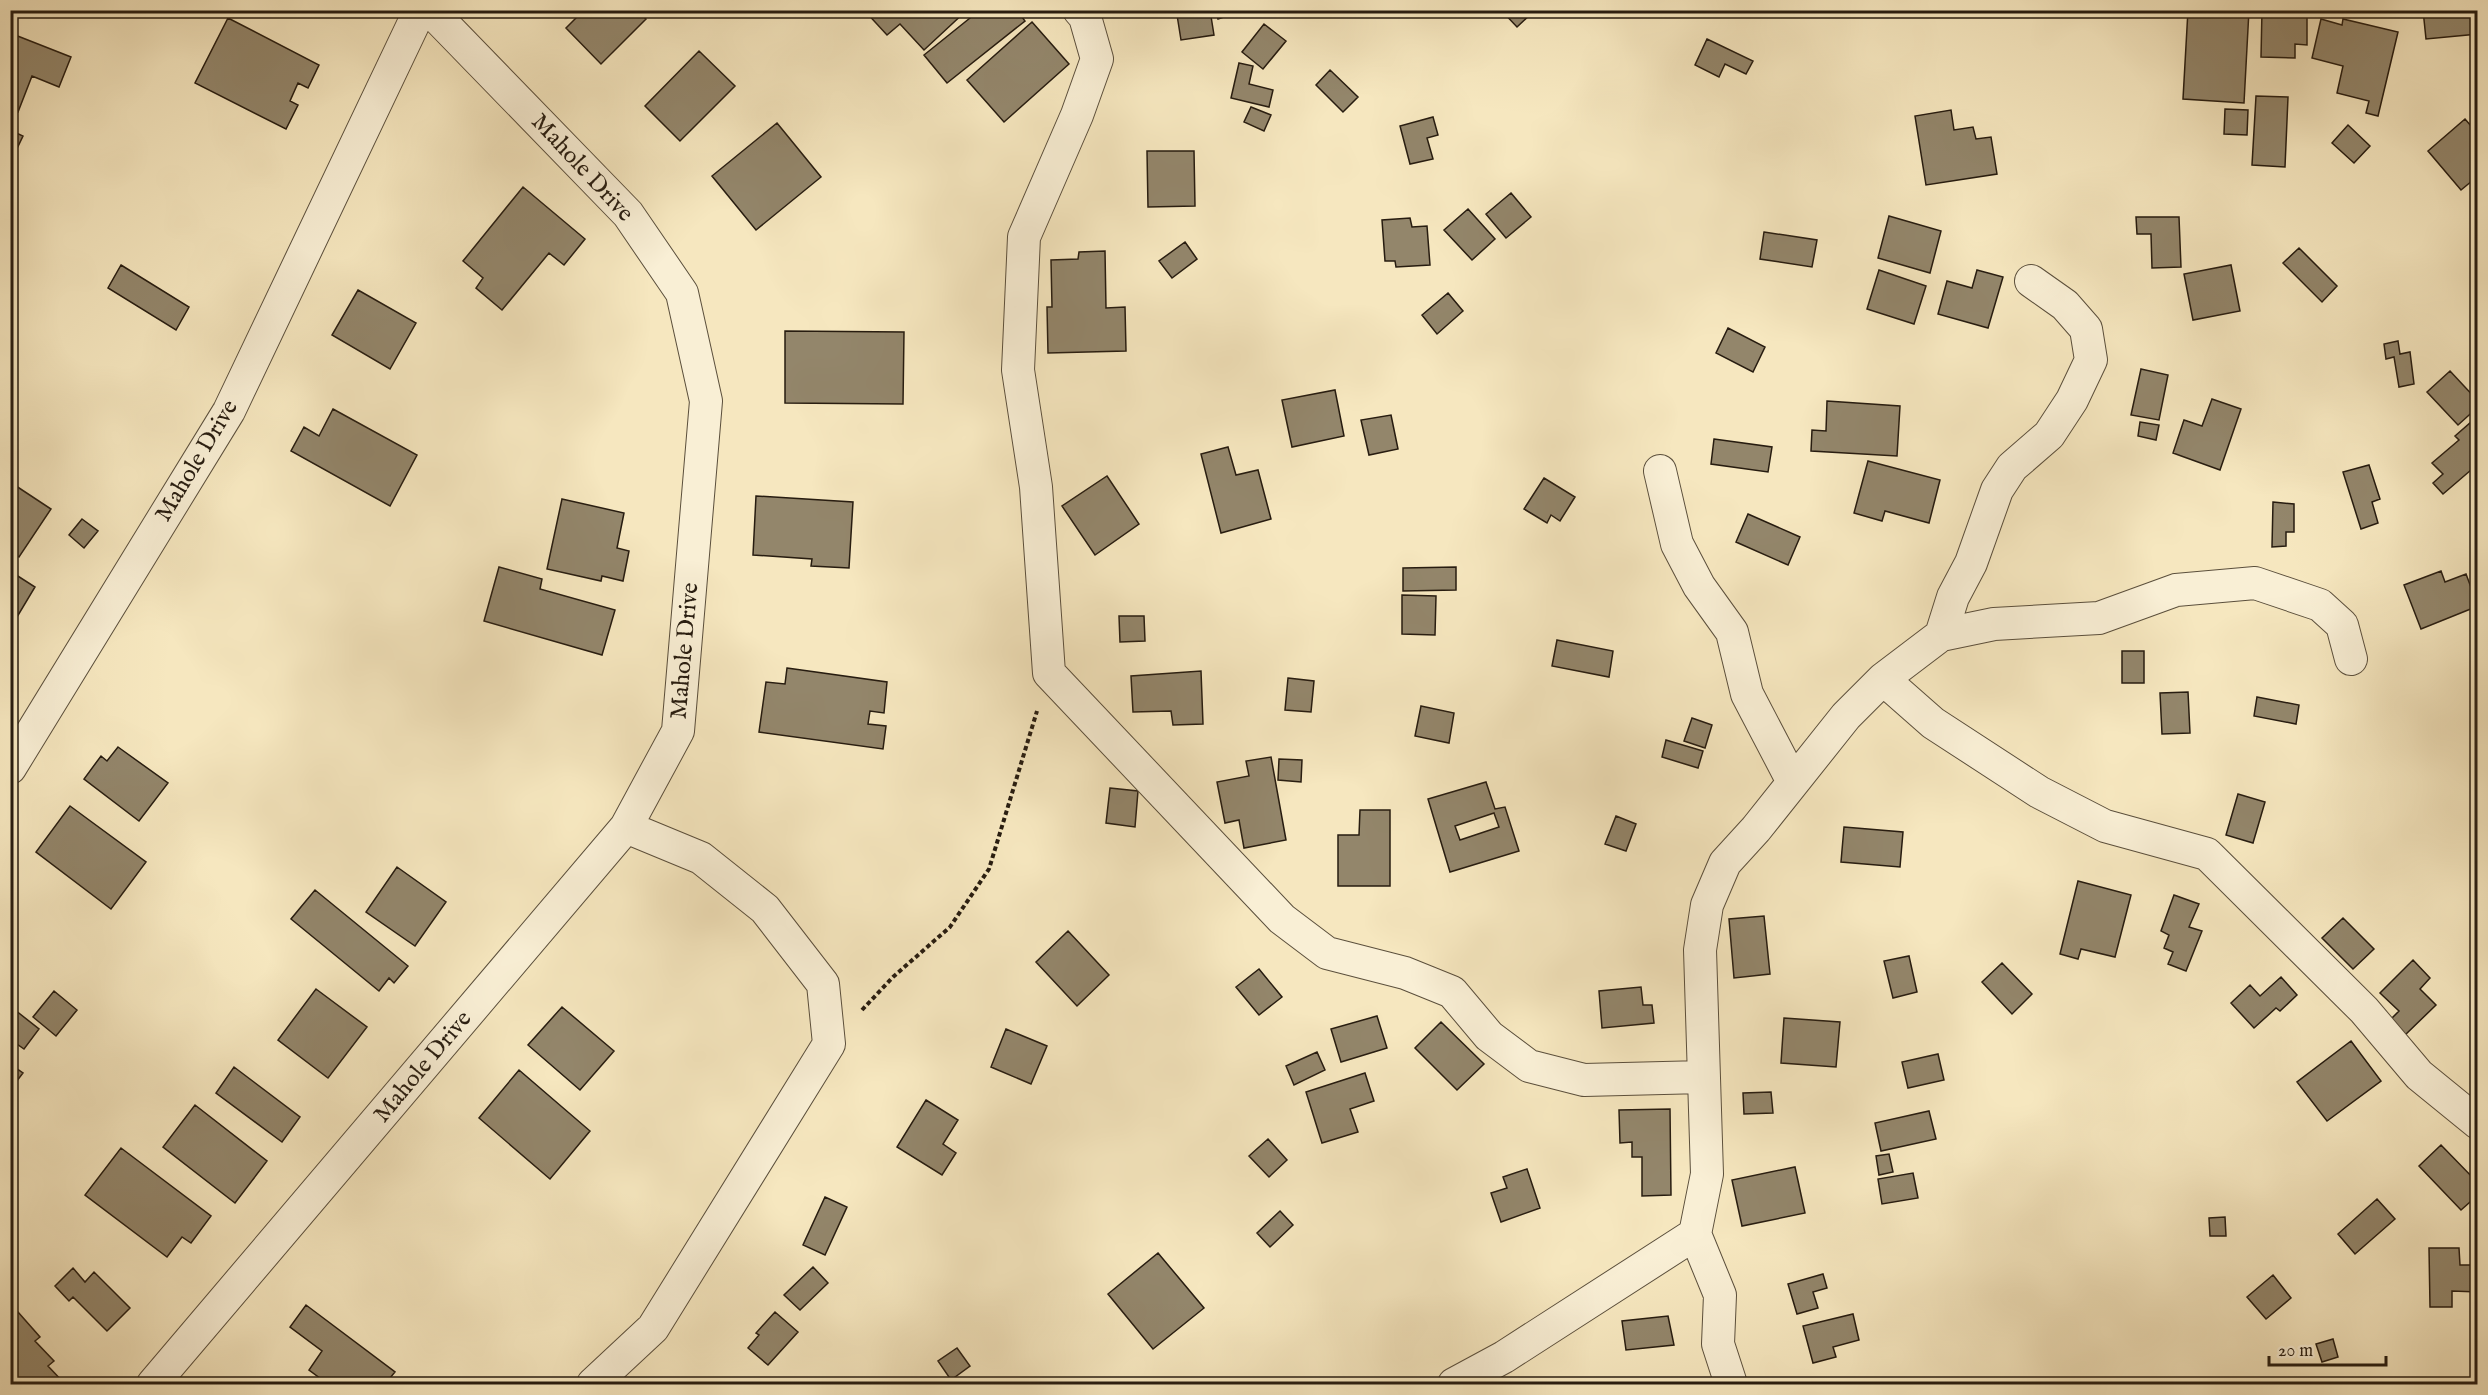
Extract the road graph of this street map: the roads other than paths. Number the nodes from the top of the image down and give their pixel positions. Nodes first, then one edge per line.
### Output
1 (420, 10) edge
2 (430, 10) edge
3 (1079, 10) edge
4 (2031, 281) dead end
5 (1660, 471) dead end
6 (1941, 635) junction
7 (2351, 659) dead end
8 (1883, 679) junction
9 (10, 768) edge
10 (1792, 782) junction
11 (626, 827) junction
12 (1703, 1077) junction
13 (2478, 1123) edge
14 (1695, 1234) junction
15 (153, 1384) edge
16 (593, 1384) edge
17 (1454, 1384) edge
18 (1731, 1384) edge

1 - 9 street, Mahole Drive
2 - 11 street, Mahole Drive
3 - 12 street
4 - 6 street
5 - 10 street
6 - 7 street
6 - 8 street
8 - 10 street
8 - 13 street
10 - 12 street
11 - 15 street, Mahole Drive
11 - 16 street
12 - 14 street
14 - 17 street
14 - 18 street

